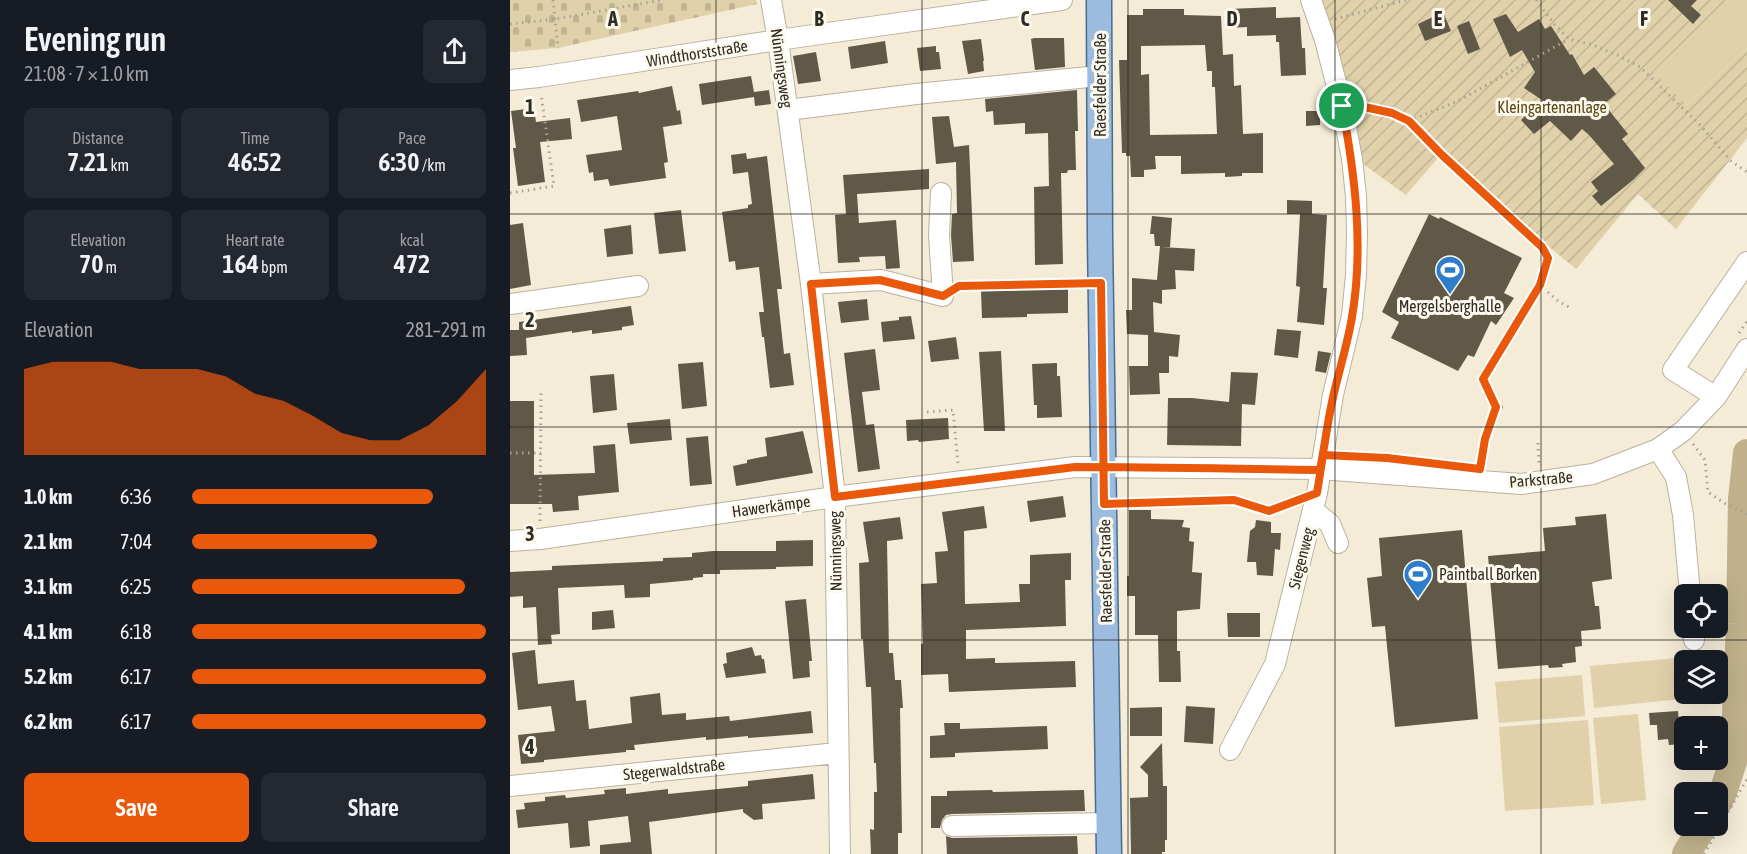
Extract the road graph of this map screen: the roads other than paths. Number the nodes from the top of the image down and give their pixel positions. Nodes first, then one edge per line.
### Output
1 (771, 0) edge
2 (1062, 0) edge
3 (1099, 0) edge
4 (1310, 1) edge
5 (994, 5) edge
6 (778, 40) junction
7 (1099, 76) junction
8 (510, 80) edge
9 (788, 110) junction
10 (941, 193) dead end
11 (1747, 262) edge
12 (811, 284) junction
13 (638, 286) dead end
14 (510, 304) edge
15 (1747, 349) edge
16 (1716, 397) junction
17 (1658, 448) junction
18 (1104, 467) junction
19 (1320, 470) junction
20 (835, 497) junction
21 (1315, 502) junction
22 (510, 541) edge
23 (1338, 543) dead end
24 (1689, 584) edge
25 (1230, 750) dead end
26 (837, 753) junction
27 (510, 786) edge
28 (1108, 824) junction
29 (952, 826) dead end
30 (840, 854) edge
31 (1108, 854) edge

1 - 6 street, Nünningsweg
2 - 5 street, Windthorststraße
3 - 7 main road, Raesfelder Straße
4 - 19 street, Siegenweg
5 - 6 street, Windthorststraße
6 - 8 street, Windthorststraße
6 - 9 street, Nünningsweg
7 - 9 street
7 - 18 main road, Raesfelder Straße
9 - 12 street, Nünningsweg
10 - 12 street
11 - 16 street
12 - 20 street, Nünningsweg
13 - 14 street
15 - 16 street, Parkstraße
16 - 17 street, Parkstraße
17 - 19 street, Parkstraße
17 - 24 street
18 - 19 street, Parkstraße
18 - 20 street, Hawerkämpe
18 - 28 main road, Raesfelder Straße
19 - 21 street, Siegenweg
20 - 22 street, Hawerkämpe
20 - 26 street, Nünningsweg
21 - 23 street
21 - 25 street, Siegenweg
26 - 27 street, Stegerwaldstraße
26 - 30 street, Nünningsweg
28 - 29 street
28 - 31 main road, Raesfelder Straße

